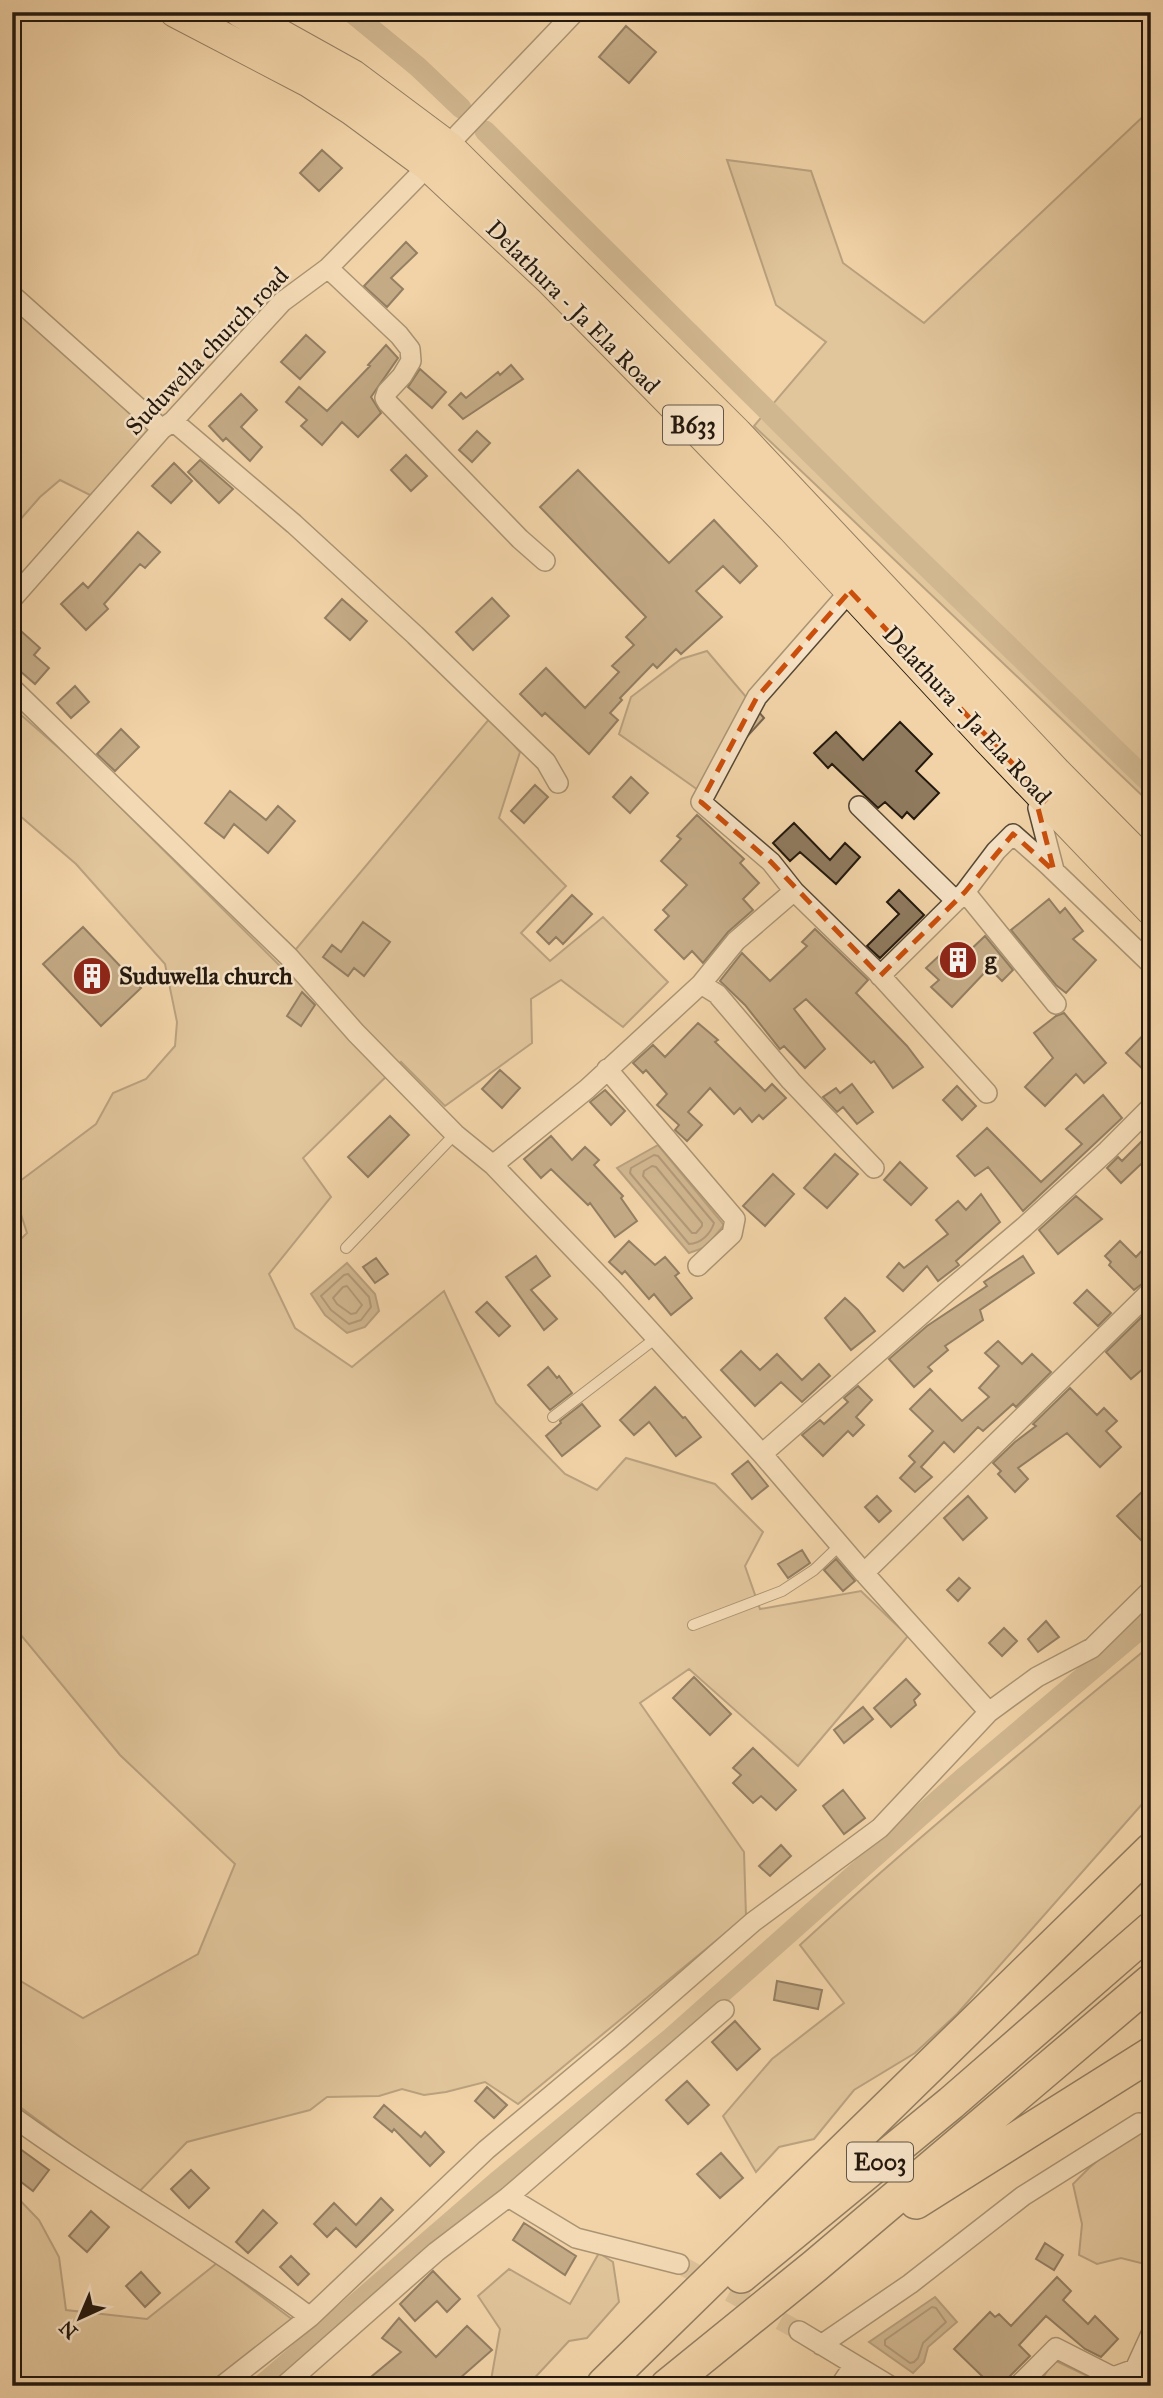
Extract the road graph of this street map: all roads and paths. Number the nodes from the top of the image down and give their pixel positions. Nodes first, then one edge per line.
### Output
1 (175, 12) edge
2 (240, 12) edge
3 (575, 12) edge
4 (438, 156) junction
5 (328, 268) junction
6 (12, 295) edge
7 (168, 425) junction
8 (545, 561) dead end
9 (850, 591) junction
10 (12, 599) edge
11 (12, 688) edge
12 (558, 783) dead end
13 (1042, 803) junction
14 (859, 806) dead end
15 (1013, 834) junction
16 (1151, 868) edge
17 (1054, 871) junction
18 (794, 891) junction
19 (960, 896) junction
20 (1151, 910) edge
21 (1151, 964) edge
22 (880, 976) junction
23 (701, 984) junction
24 (1056, 1004) dead end
25 (607, 1069) junction
26 (986, 1093) dead end
27 (1151, 1107) edge
28 (455, 1134) junction
29 (493, 1166) junction
30 (874, 1168) dead end
31 (346, 1248) dead end
32 (698, 1266) dead end
33 (1151, 1291) edge
34 (656, 1338) junction
35 (553, 1417) dead end
36 (762, 1454) junction
37 (841, 1544) junction
38 (864, 1573) junction
39 (1151, 1590) edge
40 (693, 1625) dead end
41 (989, 1712) junction
42 (1151, 1850) edge
43 (1151, 1929) edge
44 (1151, 1981) edge
45 (724, 2010) dead end
46 (1151, 2054) edge
47 (12, 2116) edge
48 (1139, 2123) dead end
49 (508, 2197) junction
50 (678, 2264) tunnel mouth
51 (815, 2266) junction
52 (310, 2317) junction
53 (799, 2332) tunnel mouth
54 (1151, 2334) edge
55 (821, 2345) junction
56 (1146, 2356) edge
57 (854, 2365) junction
58 (603, 2385) edge
59 (222, 2386) edge
60 (284, 2386) edge
61 (667, 2386) edge
62 (840, 2386) edge
63 (890, 2386) edge
64 (1018, 2386) edge

1 - 4 main road, Delathura - Ja Ela Road / B633
2 - 4 main road, Delathura - Ja Ela Road / B633
3 - 4 street, Suduwella church road
4 - 5 street, Suduwella church road
4 - 9 main road, Delathura - Ja Ela Road / B633
4 - 16 main road, Delathura - Ja Ela Road / B633
5 - 7 street, Suduwella church road
5 - 8 street
6 - 7 street
7 - 10 street, Suduwella church road
7 - 12 street
9 - 13 main road, Delathura - Ja Ela Road / B633
9 - 18 street
11 - 28 street
13 - 15 street
13 - 17 street
13 - 20 main road, Delathura - Ja Ela Road / B633
14 - 19 street
15 - 17 street
15 - 19 street
17 - 21 street
18 - 22 street
18 - 23 street
19 - 22 street
19 - 24 street
22 - 26 street
23 - 25 street
23 - 30 street
25 - 29 street
25 - 32 street
27 - 36 street
28 - 29 street
28 - 31 lane
29 - 34 street
33 - 38 street
34 - 35 lane
34 - 36 street
36 - 37 street
37 - 38 street
37 - 40 lane
38 - 41 street
39 - 41 street
41 - 52 street
42 - 58 highway
43 - 58 highway, E003
44 - 51 highway, E003
45 - 49 street
46 - 51 highway
47 - 52 street
48 - 55 street
49 - 50 street
49 - 60 street
51 - 61 highway, E003
52 - 59 street
53 - 55 street
54 - 56 street
55 - 57 street
56 - 64 street
57 - 62 street
57 - 63 street

